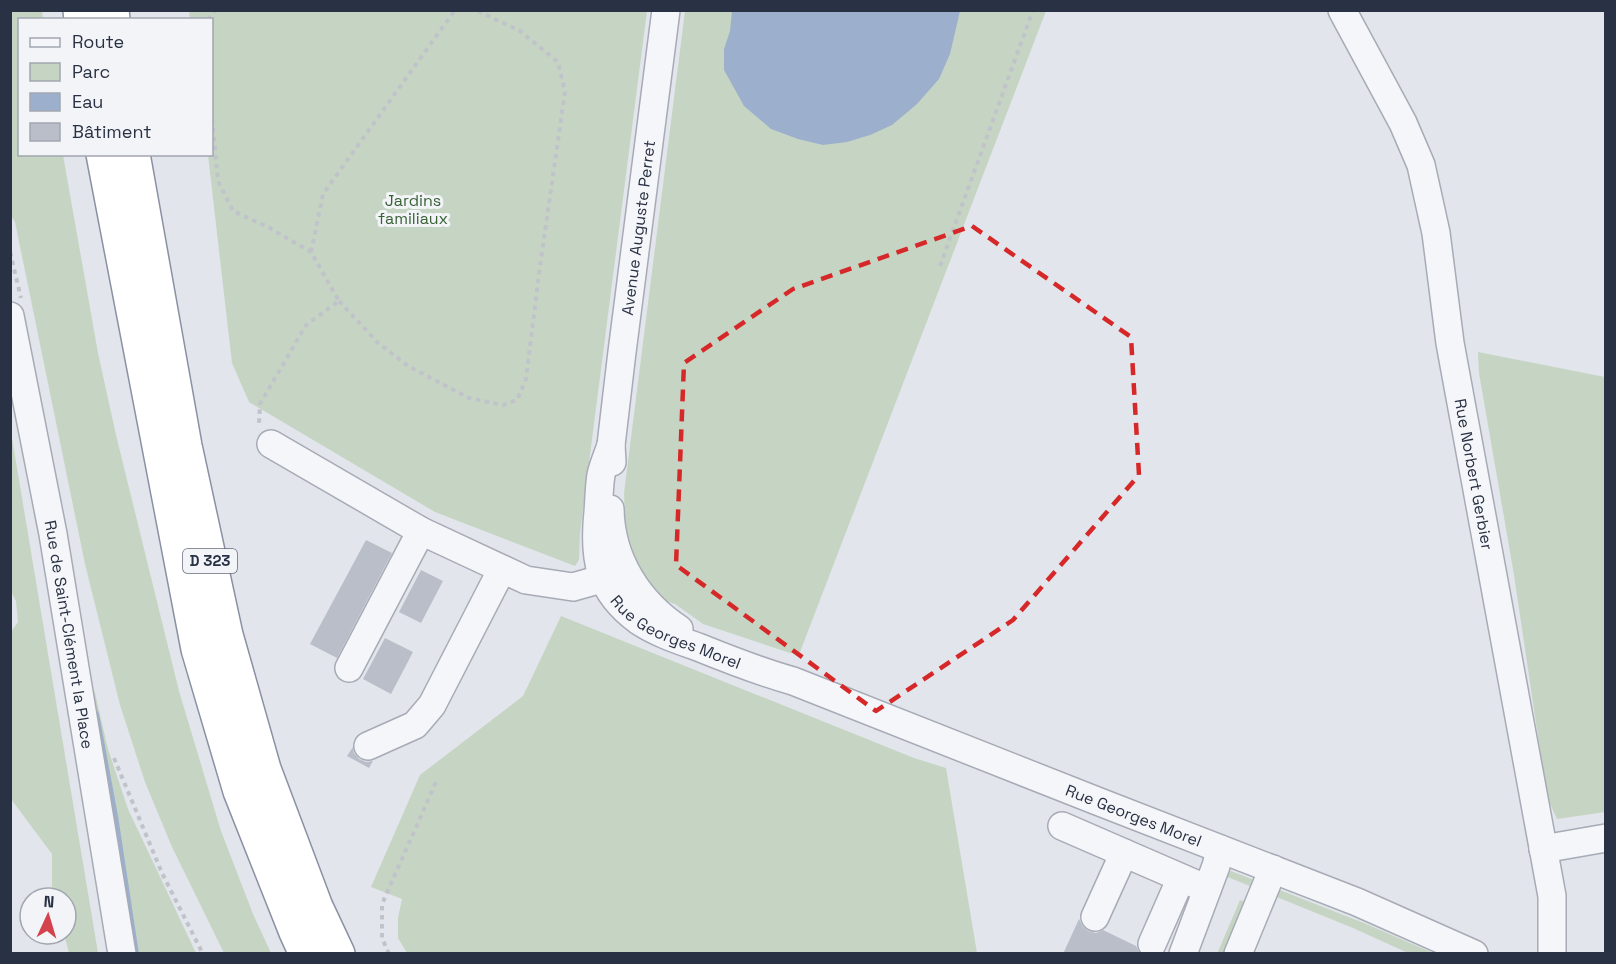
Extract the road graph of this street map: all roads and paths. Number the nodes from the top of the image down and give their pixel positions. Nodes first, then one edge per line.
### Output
1 (80, 10) edge
2 (454, 10) edge
3 (476, 10) edge
4 (666, 10) edge
5 (1033, 10) edge
6 (1342, 10) edge
7 (106, 15) edge
8 (213, 128) edge
9 (103, 156) edge
10 (133, 156) edge
11 (311, 252) junction
12 (940, 266) dead end
13 (339, 301) junction
14 (10, 316) edge
15 (271, 444) joint
16 (421, 531) junction
17 (502, 569) junction
18 (614, 575) junction
19 (349, 668) dead end
20 (368, 746) dead end
21 (436, 782) dead end
22 (1062, 826) dead end
23 (1605, 838) edge
24 (1220, 849) junction
25 (1543, 849) junction
26 (1124, 854) junction
27 (1273, 869) junction
28 (1181, 878) junction
29 (1208, 889) junction
30 (1095, 917) dead end
31 (1152, 944) dead end
32 (122, 954) edge
33 (306, 954) edge
34 (338, 954) edge
35 (388, 954) edge
36 (1183, 954) edge
37 (1238, 954) edge
38 (1474, 954) edge
39 (1552, 954) edge

1 - 7 highway
2 - 11 path
3 - 13 path
4 - 18 street, Avenue Auguste Perret
5 - 12 path
6 - 25 street, Rue Norbert Gerbier
8 - 11 path
9 - 33 highway, D 323
10 - 34 highway, D 323
11 - 13 path
13 - 15 path
14 - 32 street, Rue de Saint-Clément la Place
15 - 16 street
16 - 17 street
16 - 19 street
17 - 18 street
17 - 20 street
18 - 24 street, Rue Georges Morel
21 - 35 path
22 - 26 street
23 - 25 street
24 - 27 street, Rue Georges Morel
24 - 29 street
25 - 39 street, Rue Norbert Gerbier
26 - 28 street
26 - 30 street
27 - 37 street
27 - 38 street, Rue Georges Morel
28 - 29 street
28 - 31 street
29 - 36 street

